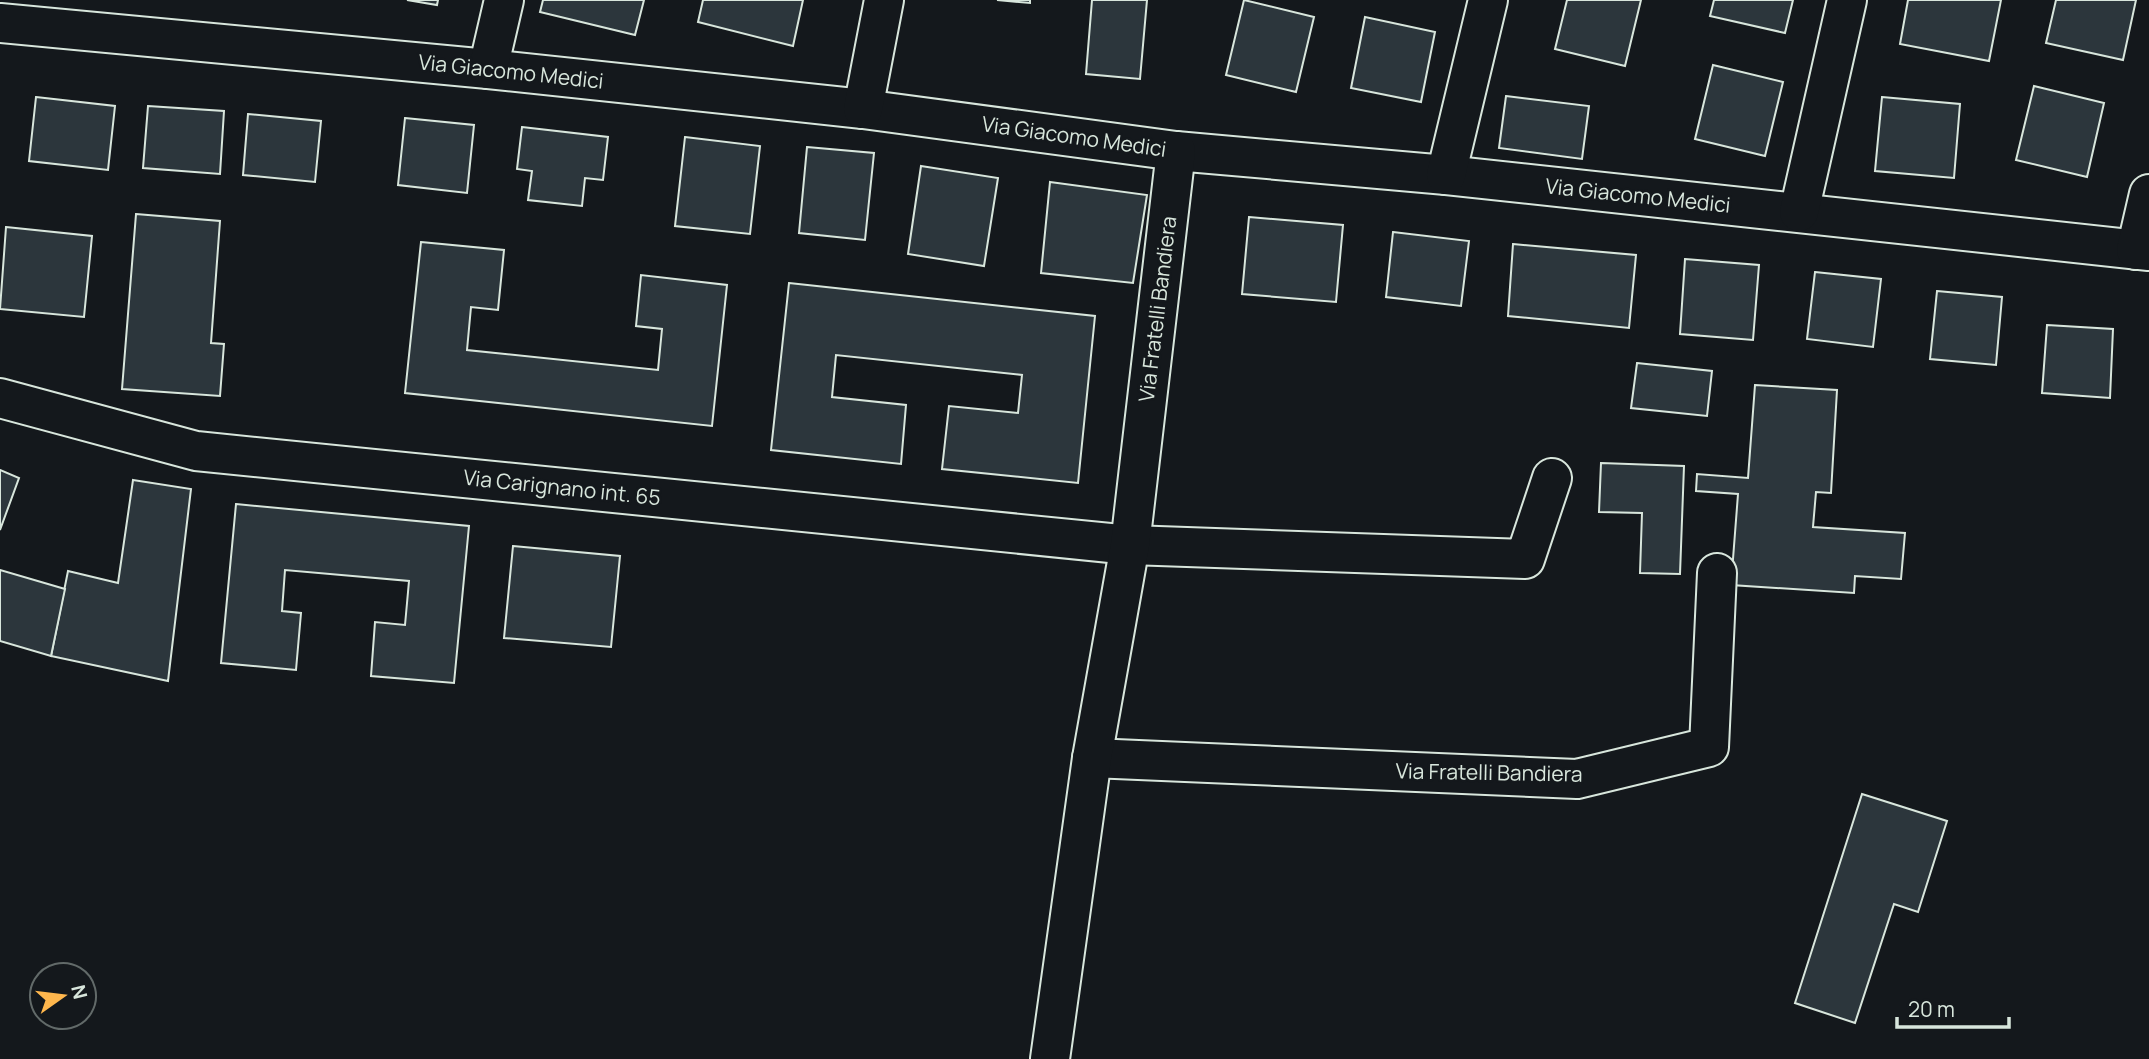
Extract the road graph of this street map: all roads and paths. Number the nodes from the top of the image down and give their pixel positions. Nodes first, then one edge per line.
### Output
1 (504, 0) edge
2 (884, 0) edge
3 (1488, 0) edge
4 (1847, 0) edge
5 (0, 23) edge
6 (488, 69) junction
7 (863, 108) junction
8 (1176, 151) junction
9 (1446, 175) junction
10 (2149, 194) edge
11 (1799, 212) junction
12 (2142, 250) edge
13 (0, 398) edge
14 (1552, 478) dead end
15 (1130, 545) junction
16 (1717, 573) dead end
17 (1091, 758) junction
18 (1050, 1059) edge

1 - 6 street
2 - 7 street
3 - 9 street
4 - 11 street
5 - 6 street, Via Giacomo Medici
6 - 7 street, Via Giacomo Medici
7 - 8 street, Via Giacomo Medici
8 - 9 street, Via Giacomo Medici
8 - 15 street, Via Fratelli Bandiera
9 - 11 street, Via Giacomo Medici
10 - 12 street
11 - 12 street, Via Giacomo Medici
13 - 15 street, Via Carignano int. 65
14 - 15 street, Via Carignano int. 65
15 - 17 street, Via Fratelli Bandiera
16 - 17 street, Via Fratelli Bandiera
17 - 18 street, Via Fratelli Bandiera

